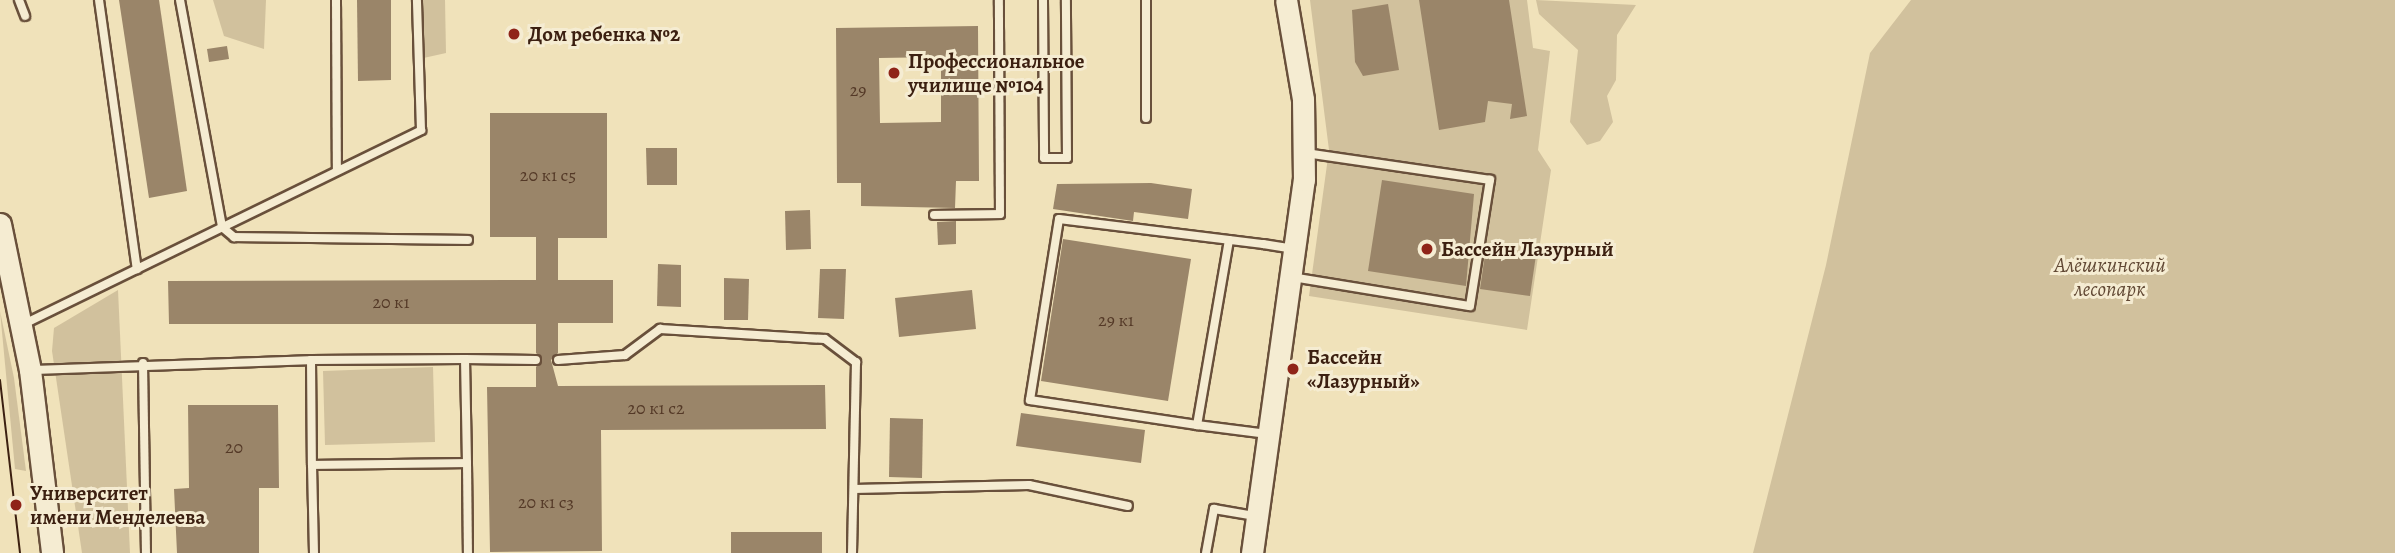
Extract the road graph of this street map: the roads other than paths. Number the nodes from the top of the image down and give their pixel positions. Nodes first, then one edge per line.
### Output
1 (19, 0) edge
2 (99, 0) edge
3 (180, 0) edge
4 (336, 0) edge
5 (417, 0) edge
6 (999, 0) edge
7 (1043, 0) edge
8 (1066, 0) edge
9 (1146, 0) edge
10 (1286, 0) edge
11 (25, 16) dead end
12 (1146, 118) dead end
13 (1306, 153) junction
14 (337, 169) junction
15 (934, 215) dead end
16 (0, 225) edge
17 (222, 227) junction
18 (468, 240) dead end
19 (1229, 240) junction
20 (1296, 249) junction
21 (137, 269) junction
22 (1292, 277) junction
23 (21, 326) junction
24 (465, 359) junction
25 (311, 360) junction
26 (536, 360) dead end
27 (558, 360) dead end
28 (143, 363) junction
29 (30, 370) junction
30 (1197, 425) junction
31 (1269, 435) junction
32 (467, 463) junction
33 (312, 465) junction
34 (854, 489) junction
35 (1128, 506) dead end
36 (1258, 516) junction
37 (52, 553) edge
38 (146, 553) edge
39 (314, 553) edge
40 (468, 553) edge
41 (852, 553) edge
42 (1206, 553) edge
43 (1252, 553) edge

1 - 11 lane
2 - 21 lane
3 - 17 lane
4 - 14 lane
5 - 14 lane
6 - 15 lane
7 - 8 lane
9 - 12 lane
10 - 13 street
13 - 20 street
13 - 22 lane
14 - 17 lane
16 - 23 street
17 - 18 lane
17 - 21 lane
19 - 20 lane
19 - 30 lane
19 - 30 lane
20 - 22 street
21 - 23 lane
22 - 31 street
23 - 29 street
24 - 25 lane
24 - 26 lane
24 - 32 lane
25 - 28 lane
25 - 33 lane
27 - 34 lane
28 - 29 lane
28 - 38 lane
29 - 37 street
30 - 31 lane
31 - 36 street
32 - 33 lane
32 - 40 lane
33 - 39 lane
34 - 35 lane
34 - 41 lane
36 - 42 lane
36 - 43 street

